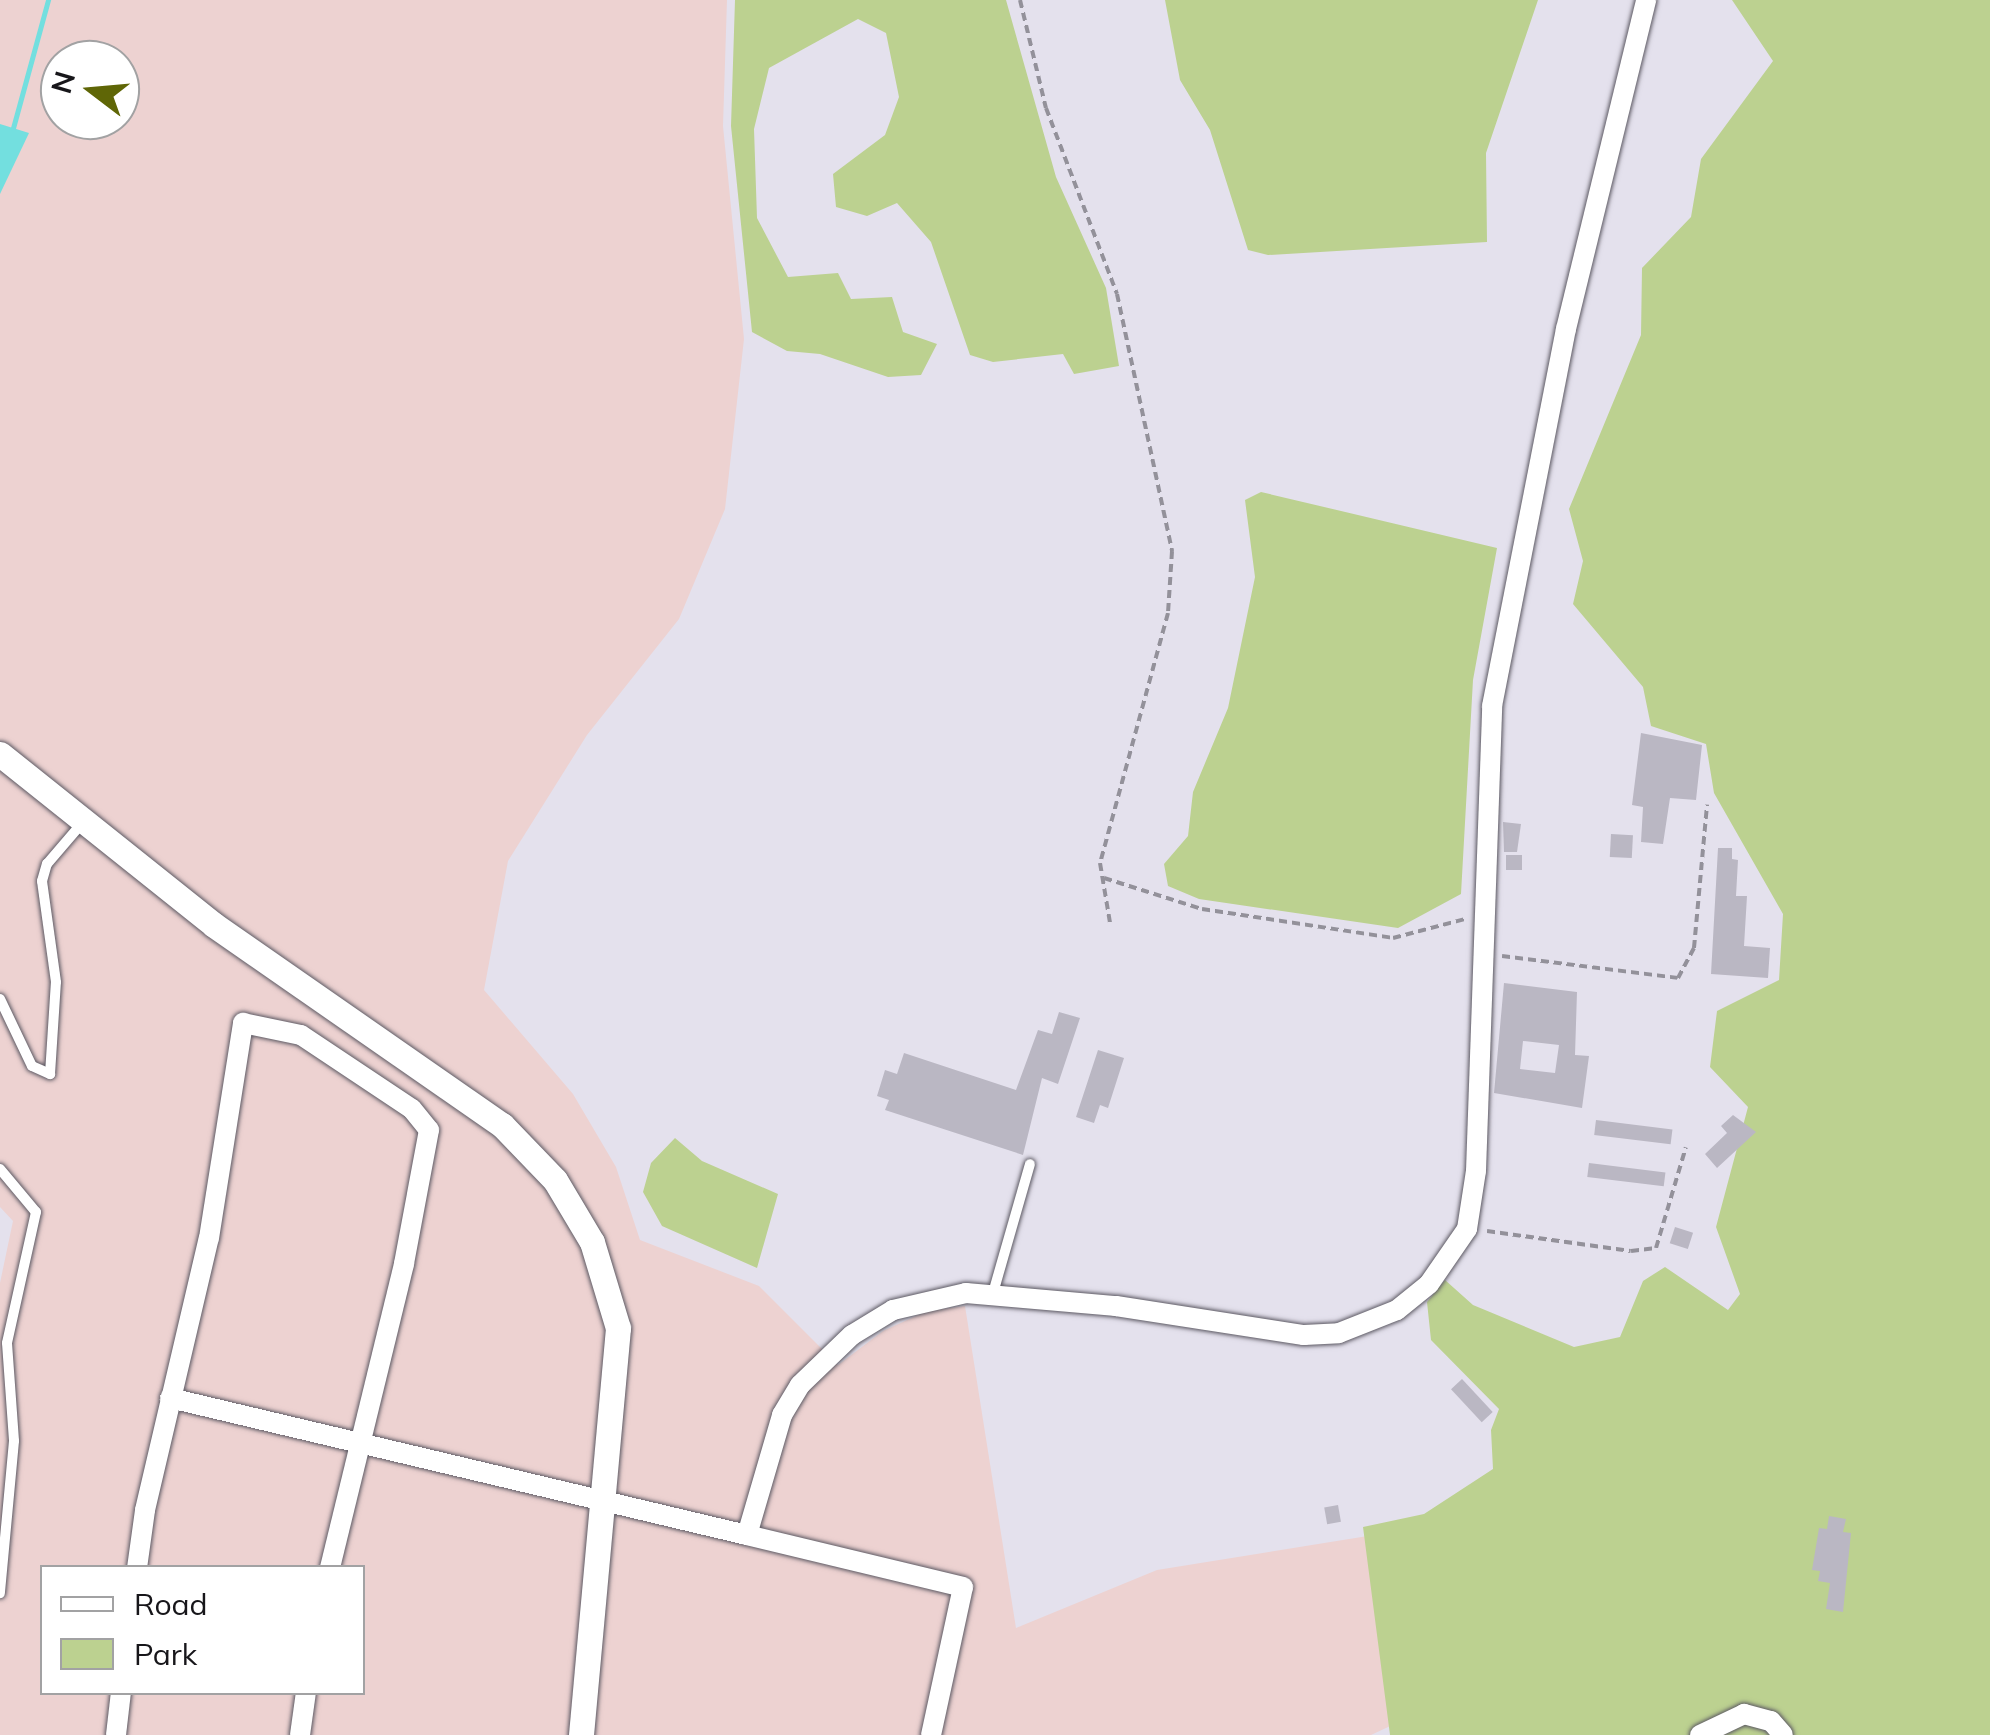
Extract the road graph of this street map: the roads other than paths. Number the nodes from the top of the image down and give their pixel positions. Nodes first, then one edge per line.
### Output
1 (1646, 0) edge
2 (0, 754) edge
3 (83, 822) junction
4 (0, 999) edge
5 (1030, 1164) dead end
6 (0, 1169) edge
7 (993, 1294) junction
8 (170, 1398) junction
9 (360, 1446) junction
10 (600, 1504) junction
11 (747, 1535) junction
12 (138, 1565) edge
13 (331, 1565) edge
14 (0, 1593) edge
15 (121, 1695) edge
16 (306, 1695) edge
17 (116, 1735) edge
18 (300, 1735) edge
19 (581, 1735) edge
20 (931, 1735) edge
21 (1700, 1735) edge
22 (1783, 1735) edge

1 - 7 street
2 - 3 street
3 - 4 lane
3 - 10 street
5 - 7 lane
6 - 14 lane
7 - 11 street
8 - 9 street
8 - 9 street
8 - 12 street
9 - 10 street
9 - 13 street
10 - 11 street
10 - 19 street
11 - 20 street
15 - 17 street
16 - 18 street
21 - 22 street

